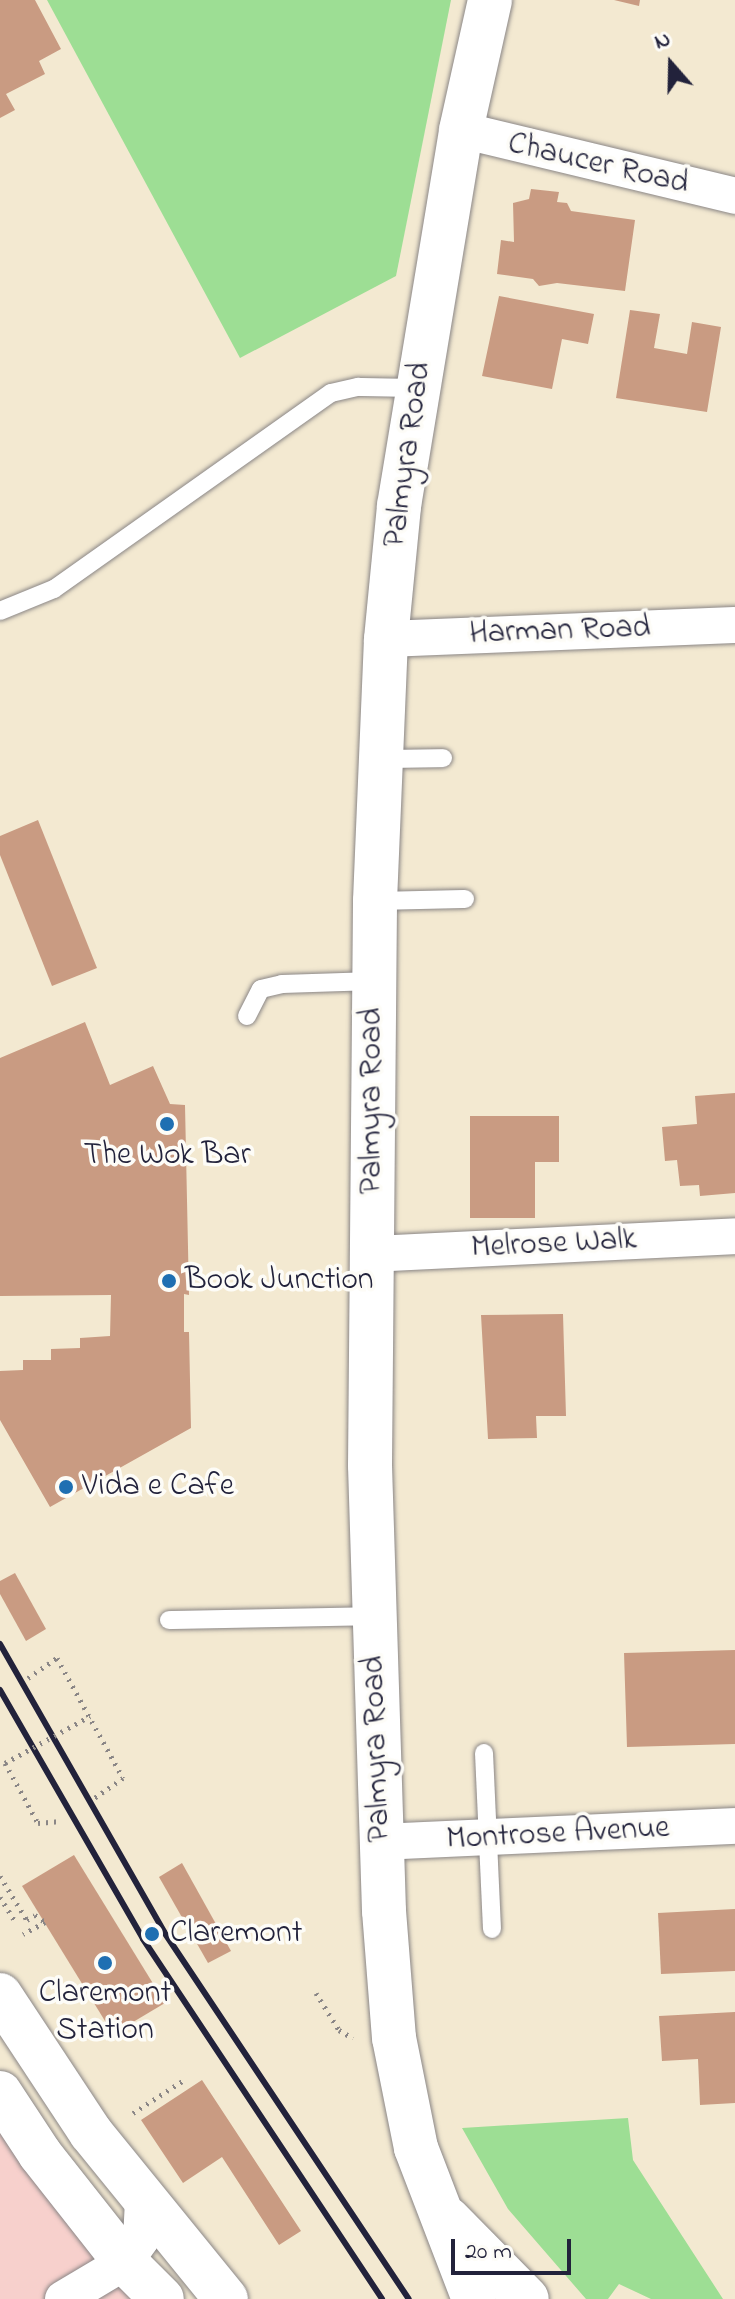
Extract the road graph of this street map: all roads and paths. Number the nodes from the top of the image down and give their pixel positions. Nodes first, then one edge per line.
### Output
1 (490, 0) edge
2 (461, 130) junction
3 (735, 196) edge
4 (418, 388) junction
5 (0, 611) edge
6 (735, 625) edge
7 (386, 639) junction
8 (443, 758) dead end
9 (381, 759) junction
10 (465, 899) dead end
11 (375, 901) junction
12 (374, 981) junction
13 (247, 1016) dead end
14 (735, 1236) edge
15 (372, 1254) junction
16 (372, 1616) junction
17 (169, 1620) dead end
18 (28, 1678) dead end
19 (90, 1716) junction
20 (484, 1753) dead end
21 (94, 1798) dead end
22 (61, 1821) dead end
23 (735, 1826) edge
24 (488, 1839) junction
25 (381, 1842) junction
26 (0, 1876) edge
27 (0, 1897) edge
28 (15, 1921) dead end
29 (492, 1929) dead end
30 (23, 1934) dead end
31 (316, 1993) dead end
32 (0, 1995) edge
33 (360, 2043) dead end
34 (184, 2080) dead end
35 (0, 2093) edge
36 (133, 2113) dead end
37 (143, 2202) junction
38 (436, 2206) junction
39 (125, 2262) junction
40 (63, 2299) edge
41 (162, 2299) edge
42 (226, 2299) edge
43 (474, 2299) edge
44 (527, 2299) edge

1 - 2 main road, Palmyra Road
2 - 3 street, Chaucer Road
2 - 4 main road, Palmyra Road
4 - 5 lane
4 - 7 main road, Palmyra Road
6 - 7 street, Harman Road
7 - 9 main road, Palmyra Road
8 - 9 lane
9 - 11 main road, Palmyra Road
10 - 11 lane
11 - 12 main road, Palmyra Road
12 - 13 lane
12 - 15 main road, Palmyra Road
14 - 15 street, Melrose Walk
15 - 16 main road, Palmyra Road
16 - 17 lane
16 - 25 main road, Palmyra Road
18 - 19 path
19 - 21 path
19 - 22 path, bridge
20 - 24 lane
23 - 24 street, Montrose Avenue
24 - 25 street, Montrose Avenue
24 - 29 lane
25 - 38 main road, Palmyra Road
26 - 30 path
27 - 28 path
31 - 33 path
32 - 37 main road
34 - 36 path
35 - 39 main road
37 - 39 street
37 - 42 main road
38 - 43 main road, Palmyra Road
38 - 44 main road, Palmyra Road
39 - 40 street
39 - 41 main road

